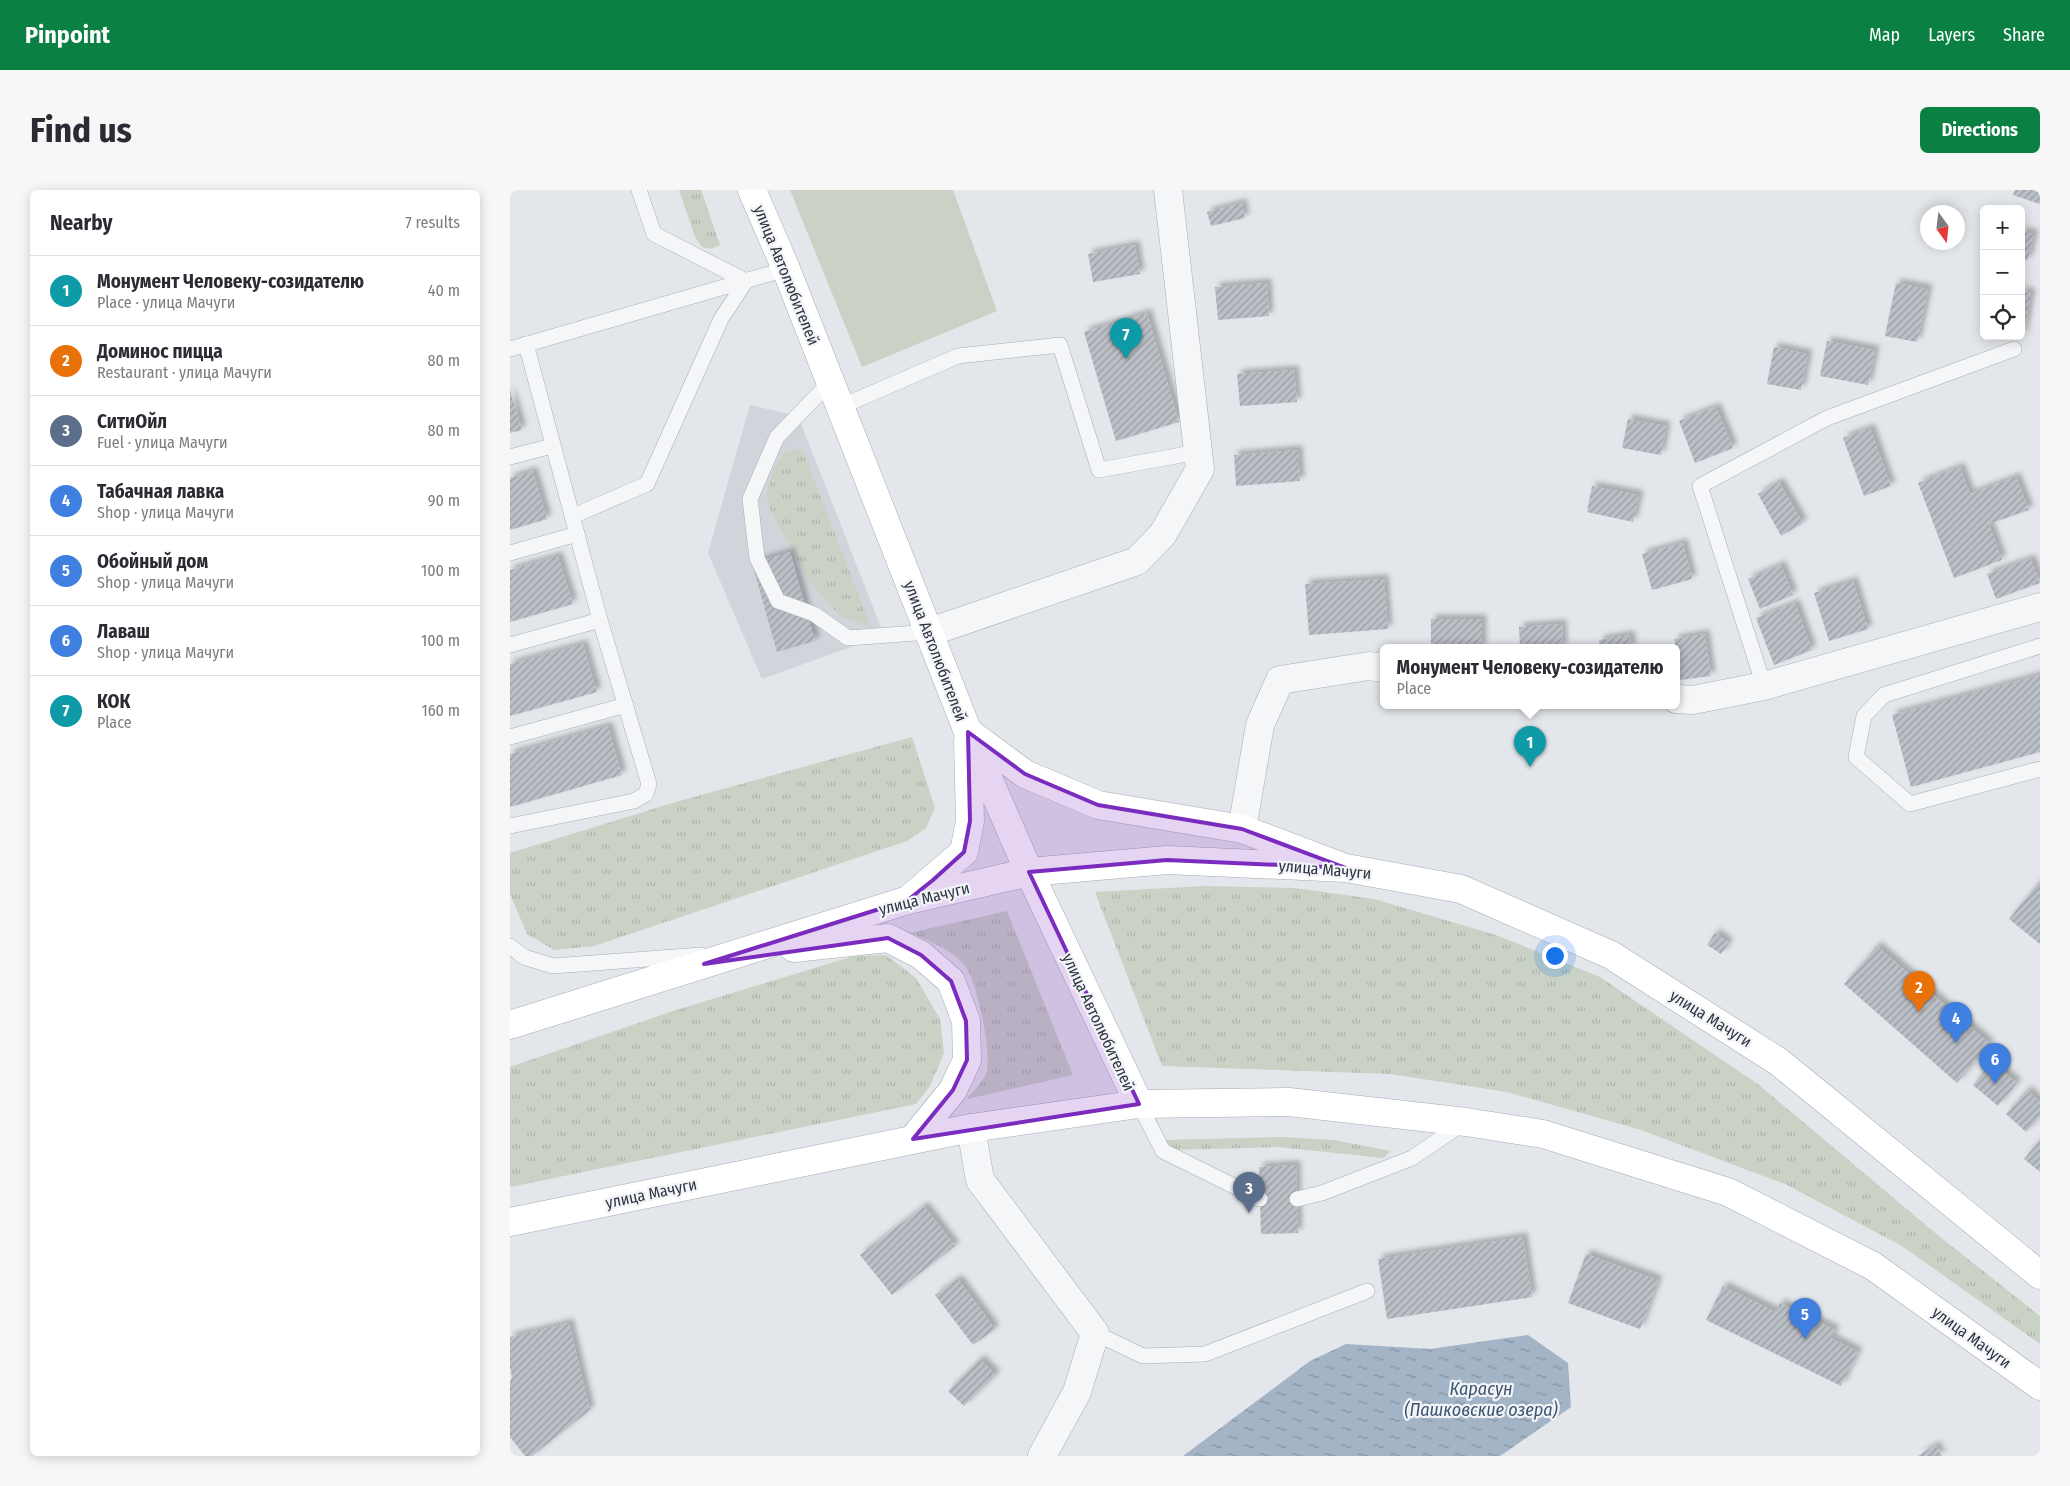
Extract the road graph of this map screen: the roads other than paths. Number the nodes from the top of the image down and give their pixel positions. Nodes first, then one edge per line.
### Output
1 (639, 190) edge
2 (752, 190) edge
3 (1168, 190) edge
4 (786, 269) junction
5 (746, 281) junction
6 (526, 344) junction
7 (510, 349) edge
8 (2014, 349) dead end
9 (835, 395) junction
10 (552, 446) junction
11 (1198, 452) junction
12 (510, 457) edge
13 (573, 516) junction
14 (577, 534) junction
15 (510, 553) edge
16 (2040, 608) edge
17 (600, 620) junction
18 (930, 632) junction
19 (510, 645) edge
20 (2040, 646) edge
21 (1380, 667) edge
22 (1764, 686) junction
23 (1680, 699) edge
24 (626, 706) junction
25 (968, 732) junction
26 (510, 737) edge
27 (2040, 769) edge
28 (510, 826) edge
29 (1242, 829) junction
30 (1346, 868) junction
31 (1029, 872) junction
32 (908, 900) junction
33 (510, 946) edge
34 (740, 952) junction
35 (704, 964) junction
36 (510, 1025) edge
37 (1139, 1104) junction
38 (1466, 1122) junction
39 (971, 1128) junction
40 (913, 1139) junction
41 (1260, 1199) dead end
42 (1297, 1199) dead end
43 (510, 1222) edge
44 (2040, 1275) edge
45 (1367, 1291) dead end
46 (1094, 1333) junction
47 (2040, 1386) edge
48 (1042, 1456) edge

1 - 5 lane
2 - 4 main road, улица Автолюбителей
3 - 11 street
4 - 5 lane
4 - 9 main road, улица Автолюбителей
5 - 6 lane
5 - 13 lane
6 - 7 lane
6 - 10 lane
8 - 22 lane
9 - 11 lane
9 - 18 main road, улица Автолюбителей
9 - 18 lane
10 - 12 lane
10 - 13 lane
11 - 18 street
13 - 14 lane
14 - 15 lane
14 - 17 lane
16 - 22 street
17 - 19 lane
17 - 24 lane
18 - 25 main road, улица Автолюбителей
20 - 27 lane
21 - 29 street
22 - 23 street
24 - 26 lane
24 - 28 lane
25 - 29 main road
25 - 31 main road, улица Автолюбителей
25 - 32 main road
29 - 30 main road
30 - 31 main road, улица Мачуги
30 - 44 main road, улица Мачуги
31 - 32 main road, улица Мачуги
31 - 37 main road, улица Автолюбителей
32 - 34 main road, улица Мачуги
33 - 34 lane
34 - 35 main road, улица Мачуги
35 - 36 main road, улица Мачуги
35 - 40 main road
37 - 38 main road, улица Мачуги
37 - 39 main road, улица Мачуги
37 - 41 lane
38 - 42 lane
38 - 47 main road, улица Мачуги
39 - 40 main road, улица Мачуги
39 - 46 street
40 - 43 main road, улица Мачуги
45 - 46 lane
46 - 48 street

